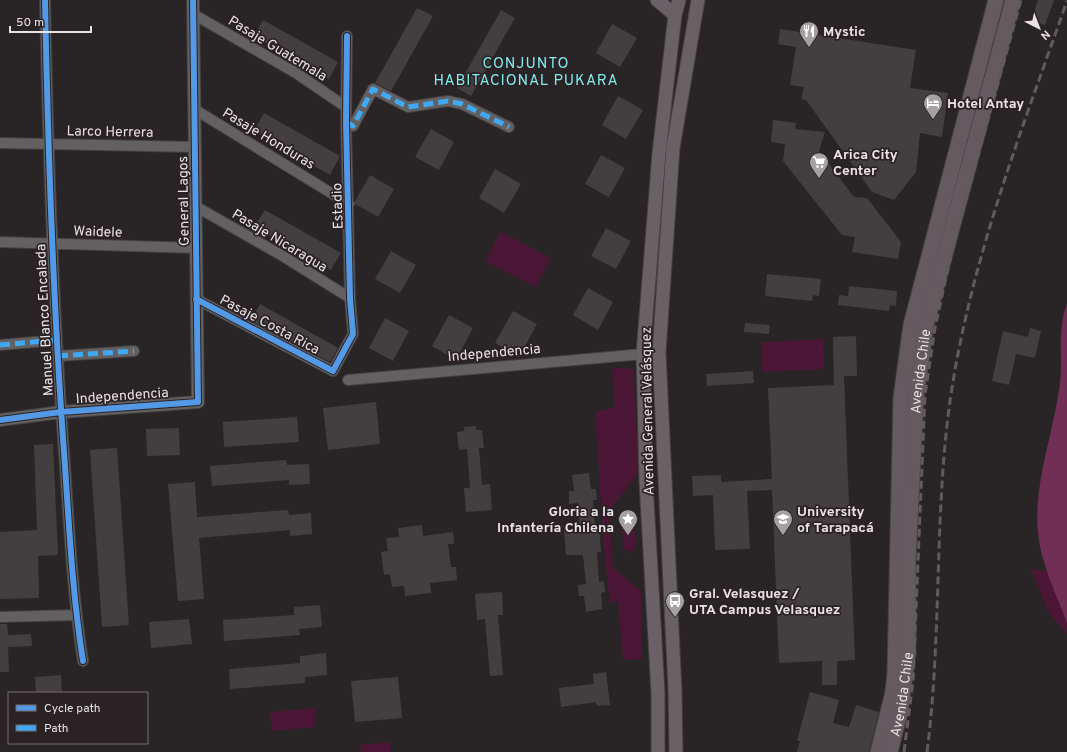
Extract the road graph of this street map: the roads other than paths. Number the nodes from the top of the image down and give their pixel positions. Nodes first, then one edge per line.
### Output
1 (45, 0) edge
2 (193, 0) edge
3 (658, 0) edge
4 (679, 0) edge
5 (698, 0) edge
6 (996, 0) edge
7 (1013, 0) edge
8 (193, 14) junction
9 (675, 15) junction
10 (988, 33) junction
11 (347, 36) dead end
12 (1003, 36) junction
13 (346, 108) junction
14 (194, 109) junction
15 (346, 122) junction
16 (509, 128) dead end
17 (0, 143) edge
18 (48, 144) junction
19 (195, 147) junction
20 (349, 204) junction
21 (195, 206) junction
22 (0, 242) edge
23 (52, 244) junction
24 (196, 248) junction
25 (350, 298) junction
26 (196, 299) junction
27 (57, 340) junction
28 (0, 345) edge
29 (134, 351) dead end
30 (643, 354) junction
31 (58, 356) junction
32 (333, 371) joint
33 (348, 380) dead end
34 (910, 386) junction
35 (198, 402) joint
36 (61, 412) junction
37 (0, 420) edge
38 (75, 615) junction
39 (0, 617) edge
40 (82, 661) dead end
41 (658, 752) edge
42 (676, 752) edge
43 (878, 752) edge
44 (890, 752) edge

1 - 18 street, Manuel Blanco Encalada
2 - 8 street, General Lagos
3 - 9 main road
4 - 9 main road, Avenida General Velásquez
5 - 42 main road, Avenida General Velásquez
6 - 10 main road, Avenida Chile
7 - 12 main road, Avenida Chile
8 - 13 street, Pasaje Guatemala
8 - 14 street, General Lagos
9 - 30 main road, Avenida General Velásquez
10 - 12 main road
10 - 34 main road, Avenida Chile
11 - 13 street, Estadio
12 - 34 main road, Avenida Chile
13 - 15 street, Estadio
14 - 19 street, General Lagos
14 - 20 street, Pasaje Honduras
15 - 16 street
15 - 20 street, Estadio
17 - 18 street, Larco Herrera
18 - 19 street, Larco Herrera
18 - 23 street, Manuel Blanco Encalada
19 - 21 street, General Lagos
20 - 25 street, Estadio
21 - 24 street, General Lagos
21 - 25 street, Pasaje Nicaragua
22 - 23 street, Waidele
23 - 24 street, Waidele
23 - 27 street, Manuel Blanco Encalada
24 - 26 street, General Lagos
25 - 32 street, Estadio
26 - 32 street, Pasaje Costa Rica
26 - 35 street, General Lagos
27 - 28 street
27 - 31 street, Manuel Blanco Encalada
29 - 31 street
30 - 33 street, Independencia
30 - 41 main road, Avenida General Velásquez
31 - 36 street, Manuel Blanco Encalada
34 - 43 main road, Avenida Chile
34 - 44 main road, Avenida Chile
35 - 36 street, Independencia
36 - 37 street, Independencia
36 - 38 street, Manuel Blanco Encalada
38 - 39 street
38 - 40 street, Manuel Blanco Encalada

